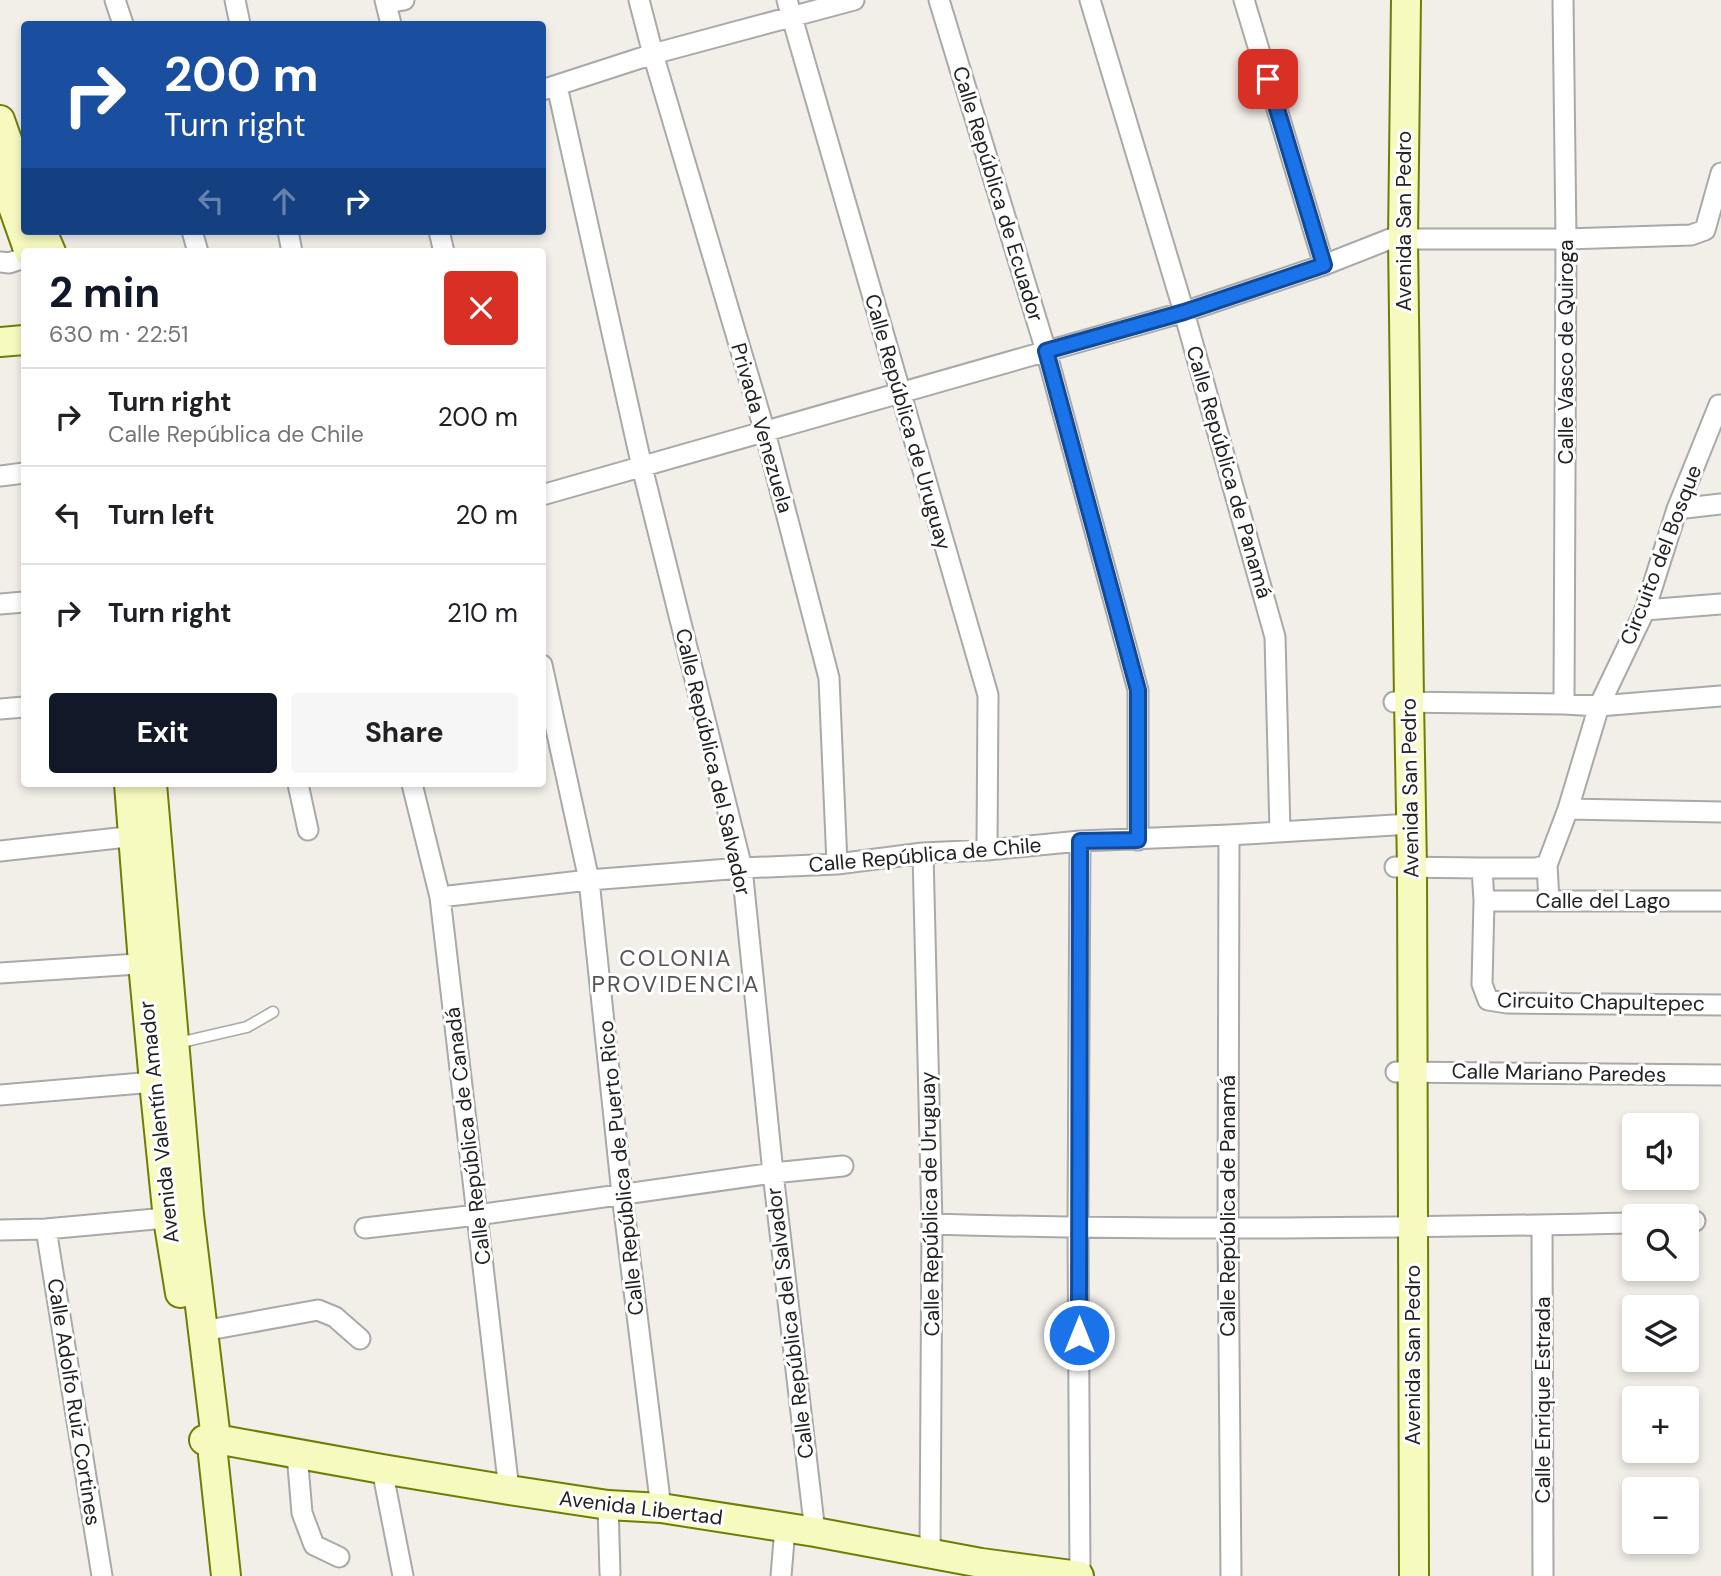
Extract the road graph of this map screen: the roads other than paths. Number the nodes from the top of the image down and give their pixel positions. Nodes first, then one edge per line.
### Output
1 (115, 0) edge
2 (235, 0) edge
3 (639, 0) edge
4 (854, 0) edge
5 (939, 0) edge
6 (1090, 0) edge
7 (1244, 0) edge
8 (1392, 0) edge
9 (1406, 0) edge
10 (1563, 0) edge
11 (392, 1) edge
12 (789, 8) edge
13 (122, 21) edge
14 (239, 21) edge
15 (391, 21) edge
16 (653, 54) junction
17 (550, 88) edge
18 (0, 120) edge
19 (0, 170) edge
20 (1721, 173) edge
21 (21, 180) edge
22 (21, 229) edge
23 (1396, 239) junction
24 (1566, 239) junction
25 (21, 259) edge
26 (0, 262) edge
27 (1324, 265) junction
28 (1184, 312) junction
29 (21, 340) edge
30 (0, 342) edge
31 (1046, 351) junction
32 (900, 393) junction
33 (1721, 405) edge
34 (765, 432) junction
35 (642, 467) junction
36 (21, 473) edge
37 (0, 476) edge
38 (546, 494) edge
39 (1721, 504) edge
40 (1677, 509) junction
41 (21, 602) edge
42 (0, 604) edge
43 (1721, 604) edge
44 (1645, 610) junction
45 (546, 683) edge
46 (1721, 696) edge
47 (1401, 701) junction
48 (1564, 704) junction
49 (1599, 706) junction
50 (21, 707) edge
51 (0, 709) edge
52 (130, 787) edge
53 (152, 787) edge
54 (299, 787) edge
55 (413, 787) edge
56 (1568, 809) junction
57 (1721, 812) edge
58 (1403, 825) junction
59 (308, 830) dead end
60 (1280, 832) junction
61 (145, 835) junction
62 (1229, 835) junction
63 (1138, 840) junction
64 (1080, 841) junction
65 (987, 850) junction
66 (0, 851) edge
67 (923, 853) junction
68 (837, 864) junction
69 (1547, 865) junction
70 (1404, 867) junction
71 (742, 868) junction
72 (1482, 869) junction
73 (589, 880) junction
74 (440, 897) junction
75 (1484, 901) junction
76 (1549, 901) junction
77 (1721, 901) edge
78 (155, 963) junction
79 (0, 974) edge
80 (1721, 1005) edge
81 (273, 1013) dead end
82 (174, 1044) junction
83 (1404, 1072) junction
84 (1721, 1075) edge
85 (166, 1081) junction
86 (0, 1095) edge
87 (842, 1166) dead end
88 (773, 1172) junction
89 (622, 1194) junction
90 (477, 1215) junction
91 (178, 1217) junction
92 (1622, 1223) edge
93 (932, 1224) junction
94 (1542, 1225) junction
95 (47, 1228) junction
96 (365, 1228) dead end
97 (1079, 1228) junction
98 (1406, 1228) junction
99 (1228, 1229) junction
100 (0, 1230) edge
101 (203, 1331) junction
102 (360, 1339) dead end
103 (211, 1445) junction
104 (297, 1454) junction
105 (382, 1469) junction
106 (509, 1490) junction
107 (608, 1505) junction
108 (662, 1508) junction
109 (785, 1528) junction
110 (815, 1532) junction
111 (930, 1554) junction
112 (339, 1557) dead end
113 (981, 1570) edge
114 (607, 1575) edge
115 (102, 1576) edge
116 (226, 1576) edge
117 (402, 1576) edge
118 (781, 1576) edge
119 (1079, 1576) edge
120 (1231, 1576) edge
121 (1402, 1576) edge
122 (1415, 1576) edge
123 (1544, 1576) edge

1 - 13 street
2 - 14 street
3 - 16 street, Privada Venezuela
4 - 12 street
5 - 31 street, Calle República de Ecuador
6 - 28 street, Calle República de Panamá
7 - 27 street
8 - 23 main road, Avenida San Pedro
9 - 23 main road, Avenida San Pedro
10 - 24 street, Calle Vasco de Quiroga
11 - 15 street
12 - 16 street
12 - 32 street, Calle República de Uruguay
16 - 17 street
16 - 34 street, Privada Venezuela
17 - 35 street, Calle República del Salvador
18 - 21 main road
19 - 22 main road
20 - 24 street
23 - 24 street
23 - 27 street
23 - 47 main road, Avenida San Pedro
24 - 48 street, Calle Vasco de Quiroga
25 - 26 street
27 - 28 street
28 - 31 street
28 - 60 street, Calle República de Panamá
29 - 30 main road
31 - 32 street
31 - 63 street, Calle República de Ecuador
32 - 34 street
32 - 65 street, Calle República de Uruguay
33 - 40 street, Circuito del Bosque
34 - 35 street
34 - 68 street, Privada Venezuela
35 - 38 street
35 - 71 street, Calle República del Salvador
36 - 37 street
39 - 40 street
40 - 44 street, Circuito del Bosque
41 - 42 street
43 - 44 street
44 - 49 street, Circuito del Bosque
45 - 73 street, Calle República de Puerto Rico
46 - 49 street
47 - 48 street
47 - 58 main road, Avenida San Pedro
48 - 49 street
49 - 56 street, Circuito del Bosque
50 - 51 street
52 - 61 main road, Avenida Valentín Amador
53 - 61 main road, Avenida Valentín Amador
54 - 59 street
55 - 74 street, Calle República de Canadá
56 - 57 street
56 - 69 street, Circuito del Bosque
58 - 60 street, Calle República de Chile
58 - 70 main road, Avenida San Pedro
60 - 62 street, Calle República de Chile
61 - 66 street
61 - 78 main road, Avenida Valentín Amador
62 - 63 street, Calle República de Chile
62 - 99 street, Calle República de Panamá
63 - 64 street, Calle República de Chile
64 - 65 street, Calle República de Chile
64 - 97 street
65 - 67 street, Calle República de Chile
67 - 68 street, Calle República de Chile
67 - 93 street, Calle República de Uruguay
68 - 71 street, Calle República de Chile
69 - 72 street
69 - 76 street, Circuito del Bosque
70 - 72 street
70 - 83 main road, Avenida San Pedro
71 - 73 street, Calle República de Chile
71 - 88 street, Calle República del Salvador
72 - 75 street, Circuito Chapultepec
73 - 74 street, Calle República de Chile
73 - 89 street, Calle República de Puerto Rico
74 - 90 street, Calle República de Canadá
75 - 76 street, Calle del Lago
75 - 80 street, Circuito Chapultepec
76 - 77 street, Calle del Lago
78 - 79 street
78 - 82 main road, Avenida Valentín Amador
78 - 85 main road, Avenida Valentín Amador
81 - 82 lane
82 - 85 main road, Avenida Valentín Amador
83 - 84 street, Calle Mariano Paredes
83 - 98 main road, Avenida San Pedro
85 - 86 street
85 - 91 main road, Avenida Valentín Amador
87 - 88 street
88 - 89 street
88 - 110 street, Calle República del Salvador
89 - 90 street
89 - 108 street, Calle República de Puerto Rico
90 - 96 street
90 - 106 street, Calle República de Canadá
91 - 95 street
91 - 101 main road, Avenida Valentín Amador
91 - 103 main road, Avenida Valentín Amador
92 - 94 street
93 - 97 street
93 - 111 street, Calle República de Uruguay
94 - 98 street
94 - 123 street, Calle Enrique Estrada
95 - 100 street
95 - 115 street, Calle Adolfo Ruiz Cortines
97 - 99 street
97 - 119 street
98 - 99 street
98 - 121 main road, Avenida San Pedro
98 - 122 main road, Avenida San Pedro
99 - 120 street, Calle República de Panamá
101 - 102 street
101 - 103 main road, Avenida Valentín Amador
103 - 104 main road, Avenida Libertad
103 - 116 main road, Avenida Valentín Amador
104 - 105 main road, Avenida Libertad
104 - 112 street
105 - 106 main road, Avenida Libertad
105 - 117 street
106 - 107 main road, Avenida Libertad
107 - 108 main road, Avenida Libertad
107 - 114 street
108 - 109 main road, Avenida Libertad
109 - 110 main road, Avenida Libertad
109 - 118 street
110 - 111 main road, Avenida Libertad
111 - 113 main road, Avenida Libertad
113 - 119 main road, Avenida Libertad

